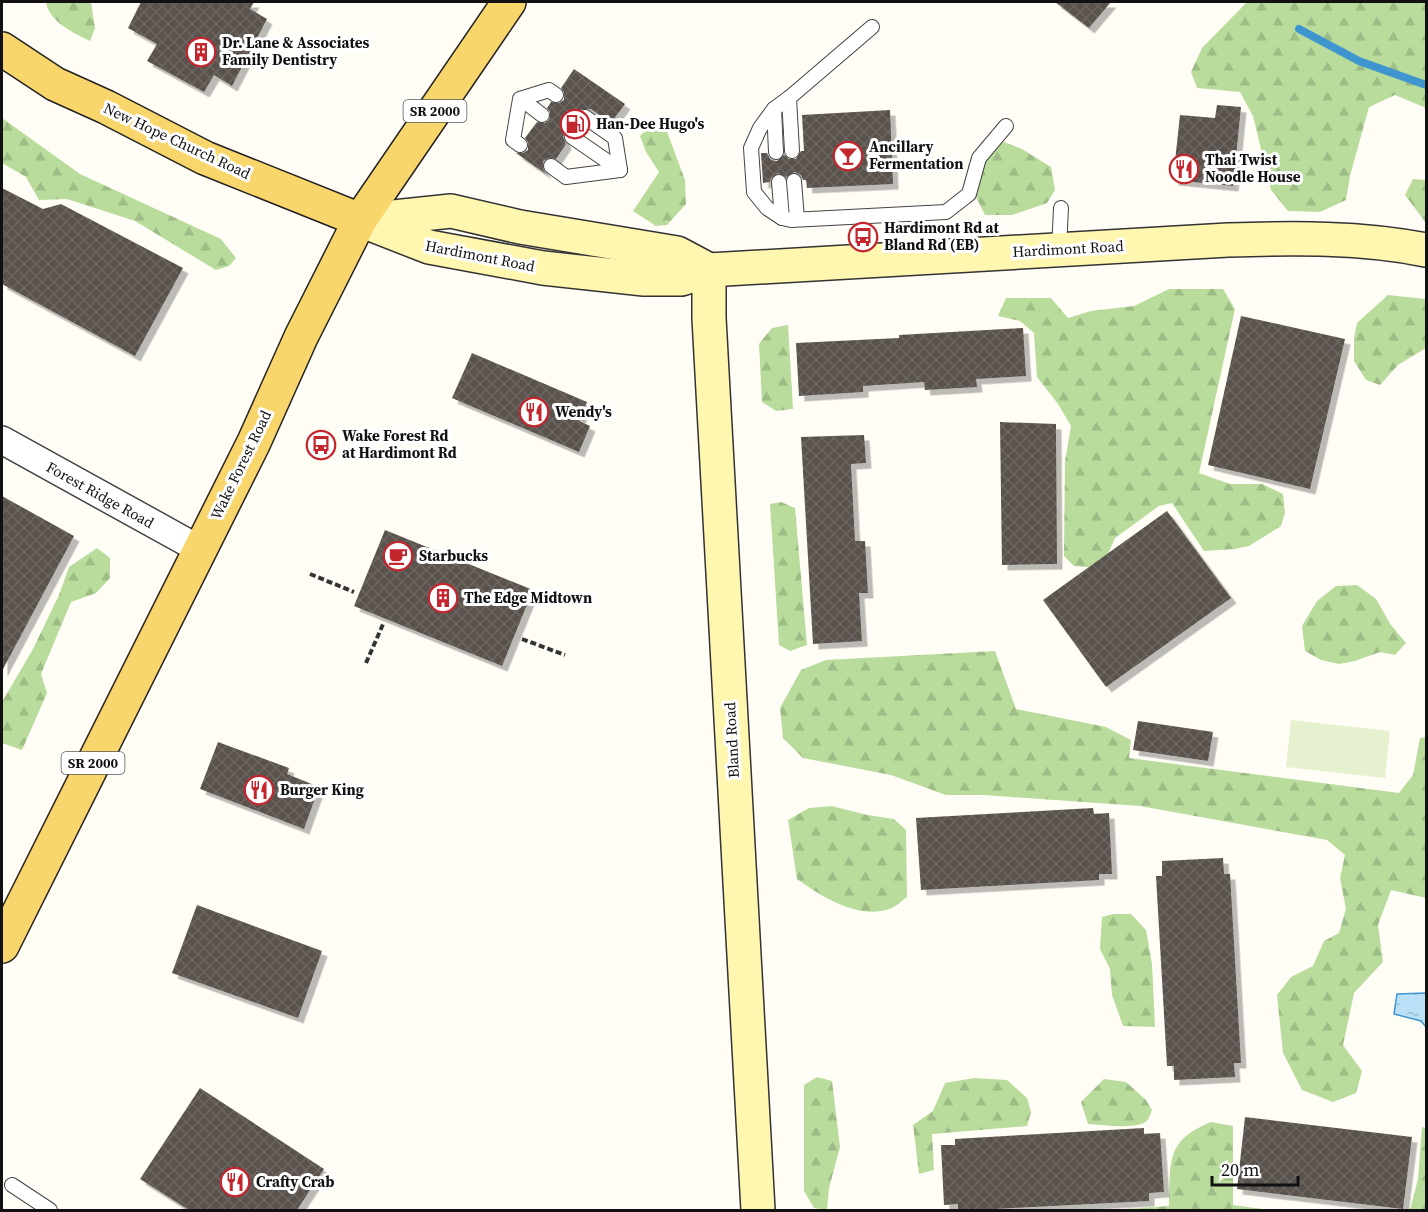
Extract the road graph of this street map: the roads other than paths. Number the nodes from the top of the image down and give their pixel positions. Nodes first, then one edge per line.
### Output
1 (509, 2) edge
2 (872, 27) dead end
3 (2, 49) edge
4 (556, 95) dead end
5 (789, 98) junction
6 (525, 102) dead end
7 (774, 109) junction
8 (542, 115) dead end
9 (585, 117) dead end
10 (1006, 126) dead end
11 (572, 136) dead end
12 (520, 145) dead end
13 (792, 151) dead end
14 (776, 152) dead end
15 (551, 166) dead end
16 (620, 170) junction
17 (794, 181) dead end
18 (779, 182) dead end
19 (1061, 208) dead end
20 (782, 218) junction
21 (797, 219) junction
22 (360, 220) junction
23 (1059, 249) junction
24 (1426, 250) edge
25 (709, 270) junction
26 (2, 440) edge
27 (199, 549) junction
28 (2, 945) edge
29 (12, 1185) dead end
30 (50, 1210) edge
31 (758, 1210) edge

1 - 22 main road, Wake Forest Road / SR 2000
2 - 5 lane
3 - 22 main road, New Hope Church Road
4 - 12 lane
5 - 7 lane
5 - 13 lane
6 - 8 lane
7 - 14 lane
7 - 20 lane
9 - 16 lane
10 - 21 lane
11 - 16 lane
15 - 16 lane
17 - 21 lane
18 - 20 lane
19 - 23 lane
20 - 21 lane
22 - 25 street, Hardimont Road
22 - 27 main road, Wake Forest Road / SR 2000
23 - 24 street, Hardimont Road
23 - 25 street, Hardimont Road
25 - 31 street, Bland Road
26 - 27 street, Forest Ridge Road
27 - 28 main road, Wake Forest Road / SR 2000
29 - 30 lane

